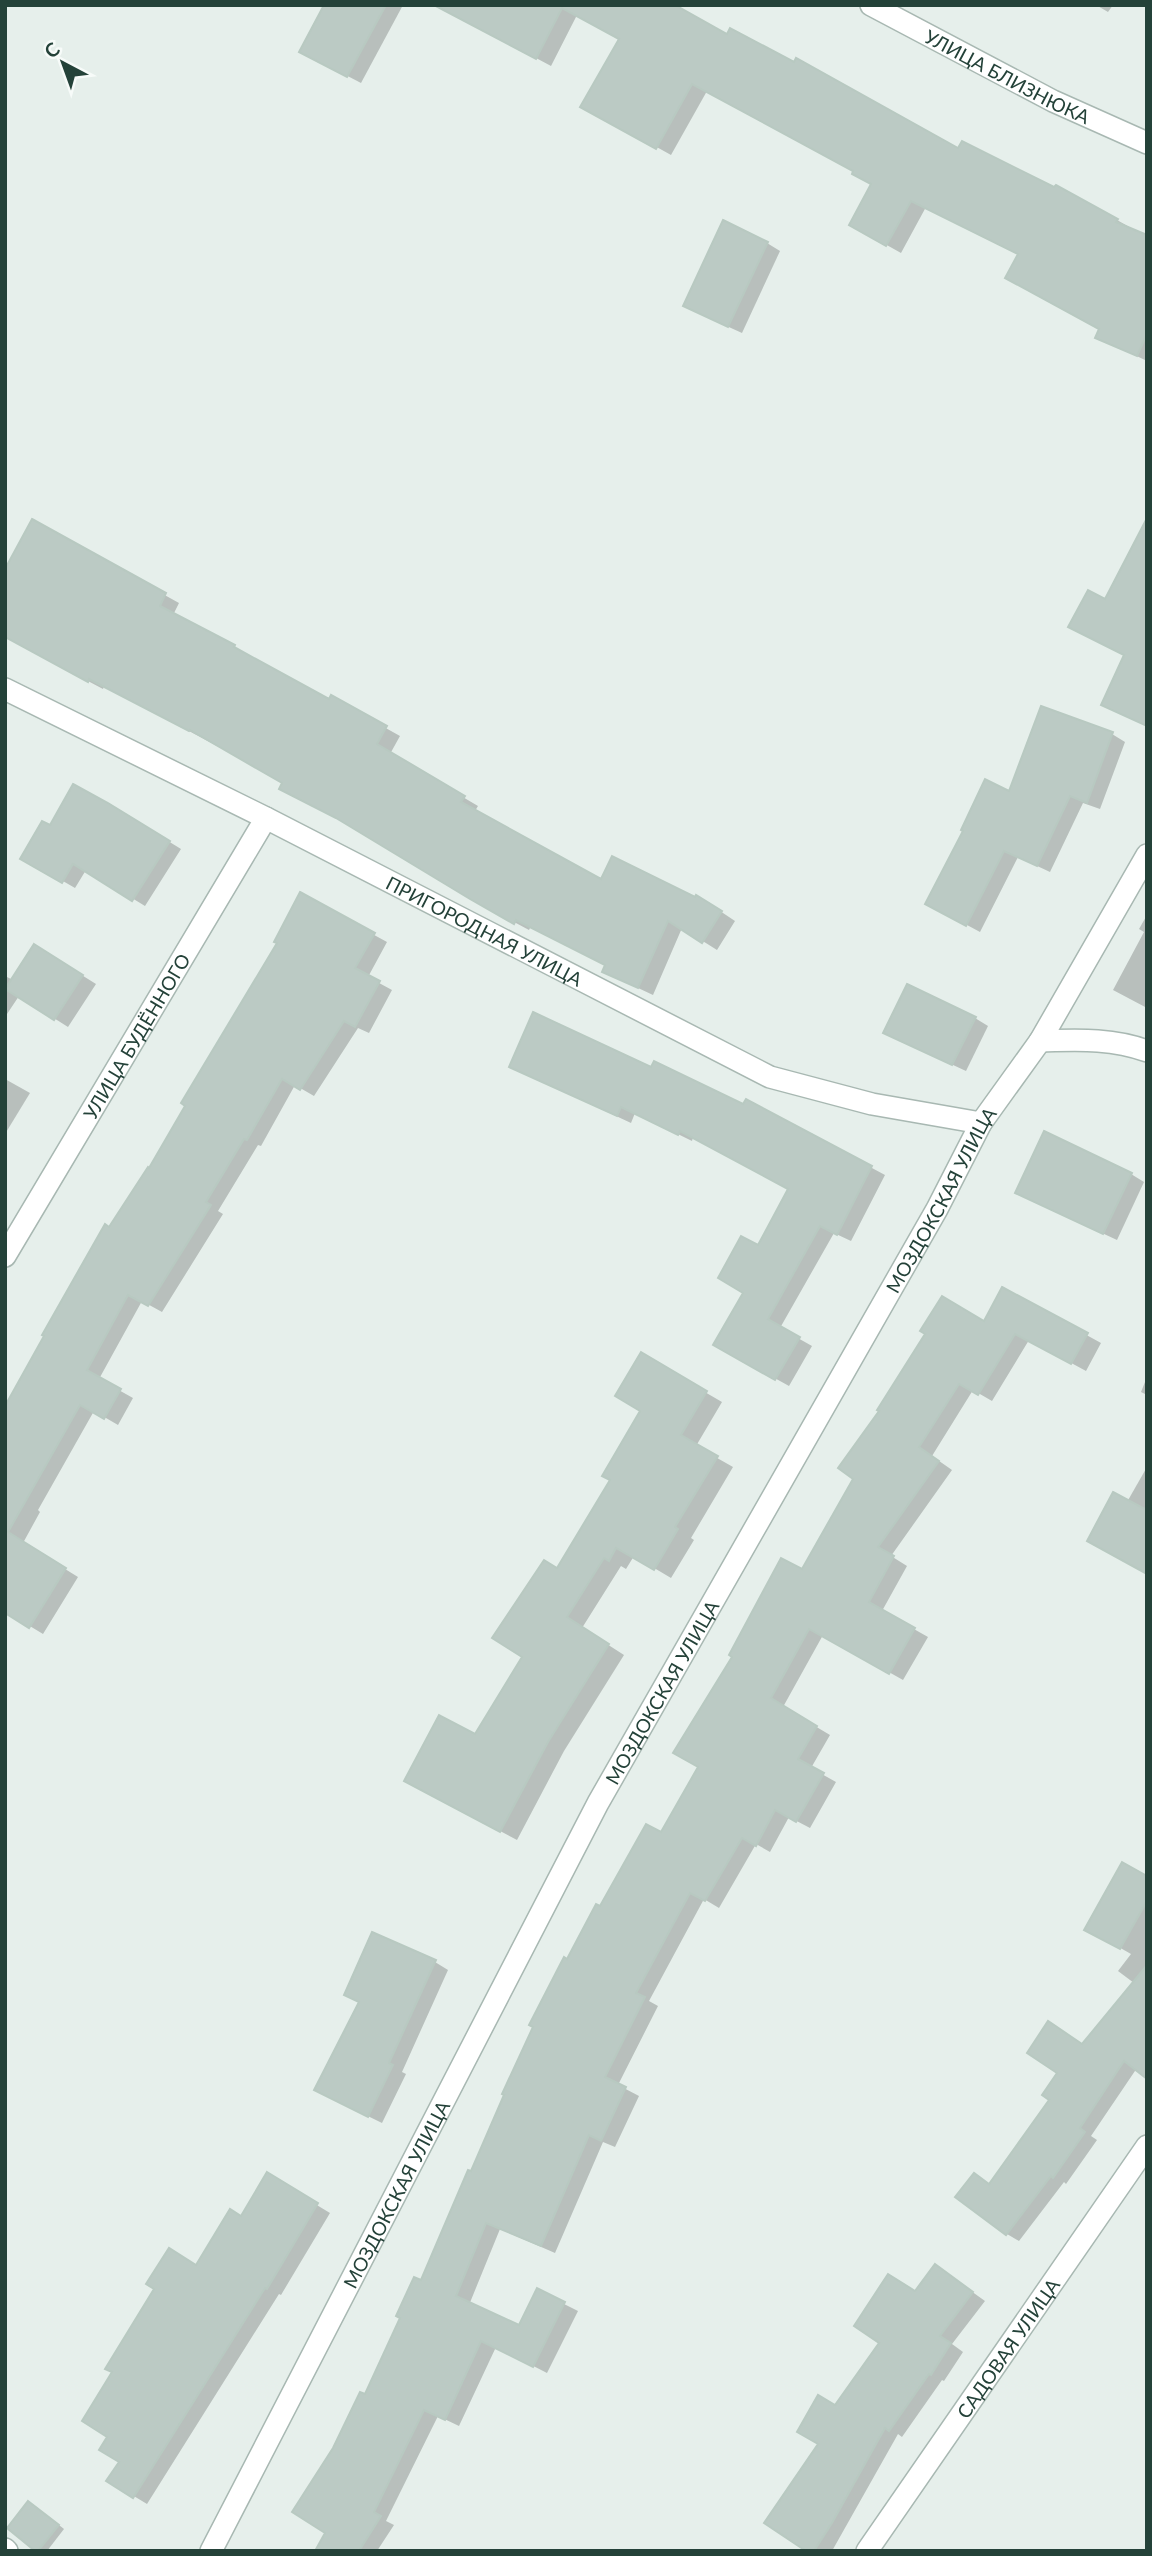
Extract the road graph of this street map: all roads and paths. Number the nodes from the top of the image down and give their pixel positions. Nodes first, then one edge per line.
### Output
1 (871, 5) edge
2 (1147, 143) edge
3 (5, 688) edge
4 (266, 818) junction
5 (1147, 855) edge
6 (1040, 1041) junction
7 (1147, 1051) edge
8 (981, 1123) junction
9 (5, 1256) edge
10 (1147, 2146) edge
11 (211, 2551) edge
12 (867, 2551) edge

1 - 2 street, УЛИЦА БЛИЗНЮКА
3 - 4 street, ПРИГОРОДНАЯ УЛИЦА
4 - 8 street, ПРИГОРОДНАЯ УЛИЦА
4 - 9 street, УЛИЦА БУДЁННОГО
5 - 6 street, МОЗДОКСКАЯ УЛИЦА
6 - 7 street
6 - 8 street, МОЗДОКСКАЯ УЛИЦА
8 - 11 street, МОЗДОКСКАЯ УЛИЦА
10 - 12 street, САДОВАЯ УЛИЦА

